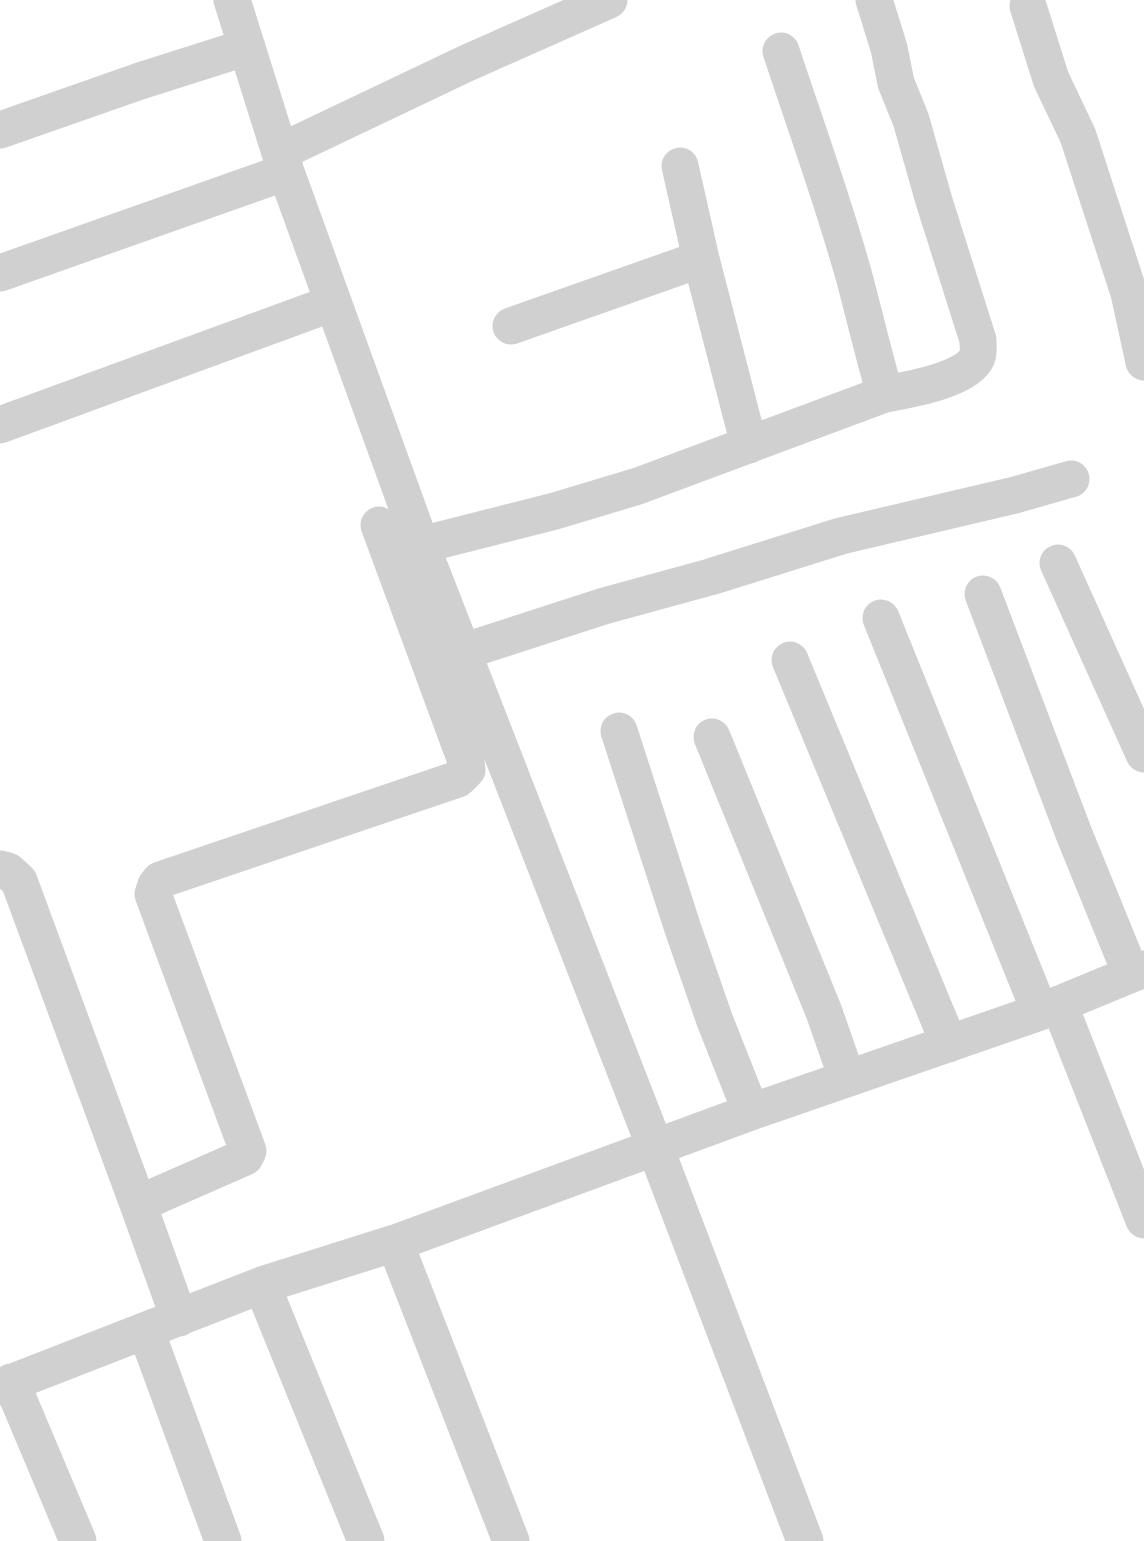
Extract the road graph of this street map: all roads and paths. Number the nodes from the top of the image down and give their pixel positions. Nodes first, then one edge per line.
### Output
1 (232, 0) edge
2 (609, 0) edge
3 (874, 0) edge
4 (1028, 6) dead end
5 (247, 47) junction
6 (781, 51) dead end
7 (0, 130) edge
8 (283, 162) junction
9 (680, 166) dead end
10 (701, 259) junction
11 (0, 273) edge
12 (333, 303) junction
13 (511, 326) dead end
14 (1144, 362) edge
15 (884, 394) junction
16 (0, 425) edge
17 (749, 445) junction
18 (1071, 479) dead end
19 (379, 525) dead end
20 (421, 545) junction
21 (1058, 563) dead end
22 (983, 594) dead end
23 (881, 618) dead end
24 (462, 652) junction
25 (790, 660) dead end
26 (619, 731) dead end
27 (712, 737) dead end
28 (1144, 754) edge
29 (0, 869) edge
30 (1138, 972) edge
31 (1050, 1008) junction
32 (949, 1044) junction
33 (847, 1078) junction
34 (751, 1112) junction
35 (655, 1147) junction
36 (138, 1204) junction
37 (1144, 1220) edge
38 (395, 1243) junction
39 (261, 1284) junction
40 (162, 1325) junction
41 (6, 1385) edge
42 (78, 1541) edge
43 (223, 1541) edge
44 (366, 1541) edge
45 (511, 1541) edge
46 (805, 1541) edge

1 - 5 street
2 - 8 street
3 - 15 street
4 - 14 street
5 - 7 street
5 - 8 street
6 - 15 street
8 - 11 street
8 - 12 street
9 - 10 street
10 - 13 street
10 - 17 street
12 - 16 street
12 - 20 street
15 - 17 street
17 - 20 street
18 - 24 street
19 - 36 street
20 - 24 street
21 - 28 street
22 - 30 street
23 - 31 street
24 - 35 street
25 - 32 street
26 - 34 street
27 - 33 street
29 - 36 street
30 - 31 street
31 - 32 street
31 - 37 street
32 - 33 street
33 - 34 street
34 - 35 street
35 - 38 street
35 - 46 street
36 - 40 street
38 - 39 street
38 - 45 street
39 - 40 street
39 - 44 street
40 - 41 street
40 - 43 street
41 - 42 street

